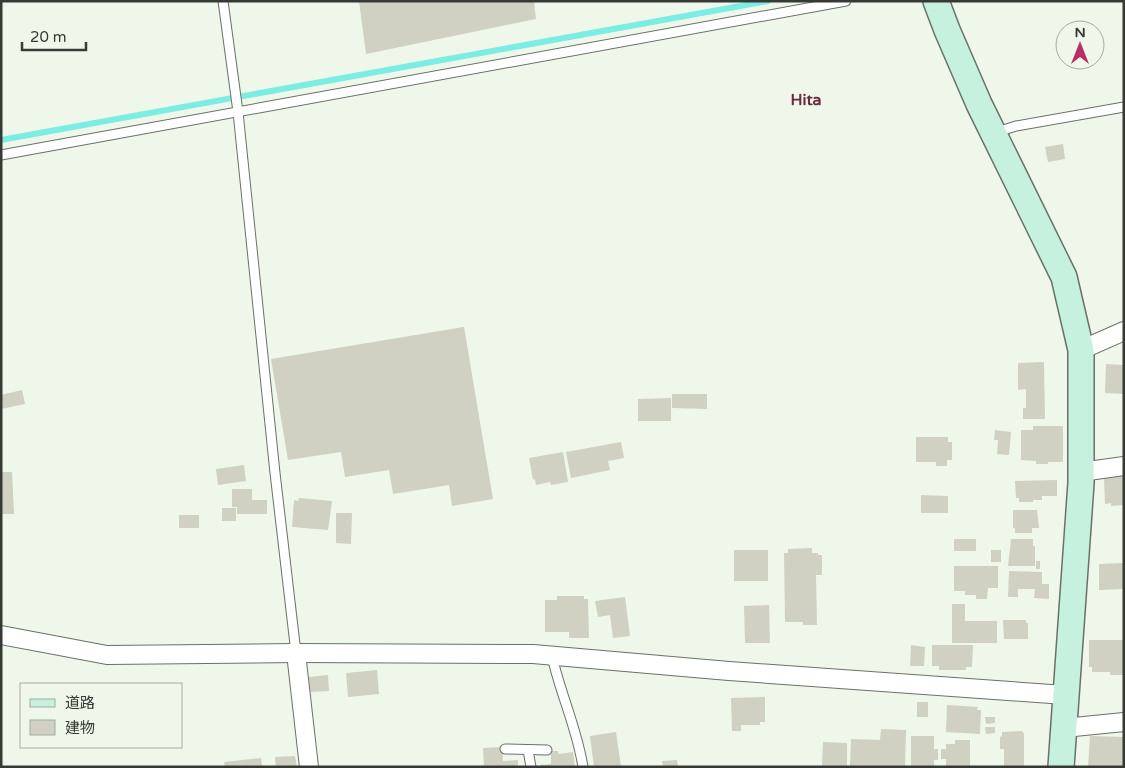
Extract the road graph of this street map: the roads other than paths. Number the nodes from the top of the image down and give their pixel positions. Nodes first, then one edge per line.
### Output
1 (223, 1) edge
2 (846, 1) edge
3 (936, 1) edge
4 (1124, 107) edge
5 (237, 108) junction
6 (993, 133) junction
7 (1, 155) edge
8 (1124, 331) edge
9 (1081, 350) junction
10 (1124, 466) edge
11 (1081, 472) junction
12 (1, 635) edge
13 (296, 652) junction
14 (552, 656) junction
15 (1065, 695) junction
16 (1124, 722) edge
17 (1064, 728) junction
18 (505, 749) dead end
19 (528, 750) junction
20 (547, 750) dead end
21 (309, 767) edge
22 (531, 767) edge
23 (582, 767) edge
24 (1061, 767) edge

1 - 5 lane
2 - 5 lane
3 - 6 street
4 - 6 lane
5 - 7 lane
5 - 13 lane
6 - 9 street
8 - 9 street
9 - 11 street
10 - 11 street
11 - 15 street
12 - 13 street
13 - 14 street
13 - 21 street
14 - 15 street
14 - 23 lane
15 - 17 street
16 - 17 street
17 - 24 street
18 - 19 lane
19 - 20 lane
19 - 22 lane

